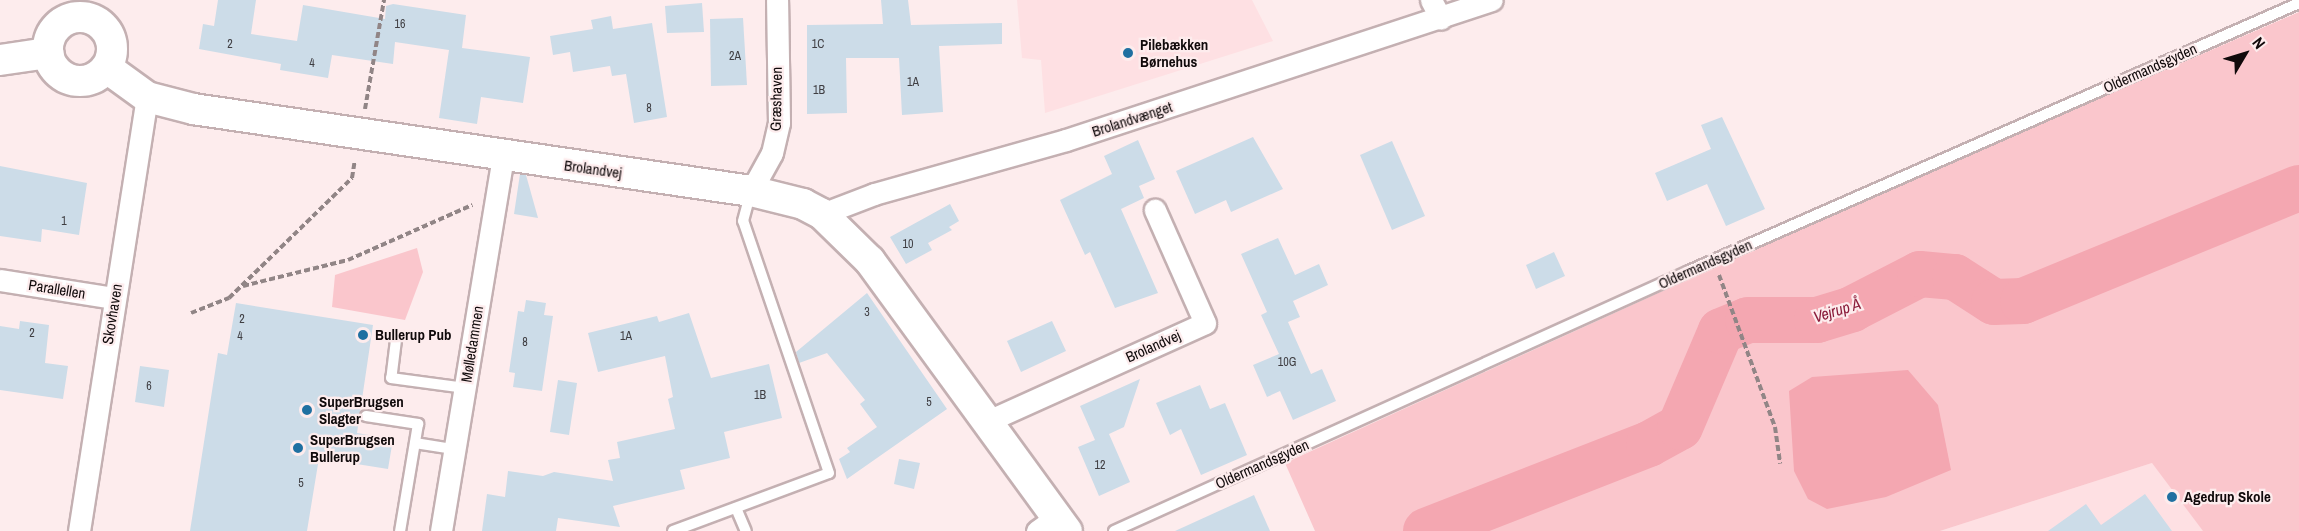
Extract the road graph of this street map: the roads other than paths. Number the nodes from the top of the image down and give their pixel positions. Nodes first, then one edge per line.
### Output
1 (777, 0) edge
2 (1431, 0) edge
3 (1492, 0) edge
4 (2299, 3) edge
5 (96, 9) edge
6 (1441, 19) junction
7 (48, 53) junction
8 (0, 60) edge
9 (107, 68) junction
10 (147, 97) junction
11 (503, 156) junction
12 (751, 191) junction
13 (1155, 210) dead end
14 (822, 214) junction
15 (0, 280) edge
16 (114, 298) junction
17 (396, 340) dead end
18 (465, 388) junction
19 (366, 416) dead end
20 (988, 421) junction
21 (414, 443) junction
22 (454, 449) junction
23 (736, 508) junction
24 (1053, 526) edge
25 (79, 531) edge
26 (400, 531) edge
27 (441, 531) edge
28 (673, 531) edge
29 (746, 531) edge
30 (1114, 531) edge

1 - 12 street, Græshaven
2 - 6 street
3 - 6 street, Brolandvænget
4 - 30 lane, Oldermandsgyden
5 - 7 street
5 - 9 street
6 - 14 street, Brolandvænget
7 - 8 street
7 - 9 street
9 - 10 street, Brolandvej
10 - 11 street, Brolandvej
10 - 16 street, Skovhaven
11 - 12 street, Brolandvej
11 - 18 street, Mølledammen
12 - 14 street, Brolandvej
12 - 23 lane
13 - 20 street, Brolandvej
14 - 20 street, Brolandvej
15 - 16 street, Parallellen
16 - 25 street, Skovhaven
17 - 18 lane
18 - 22 street, Mølledammen
19 - 21 lane
20 - 24 street, Brolandvej
21 - 22 lane
21 - 26 lane
22 - 27 street, Mølledammen
23 - 28 lane
23 - 29 lane

